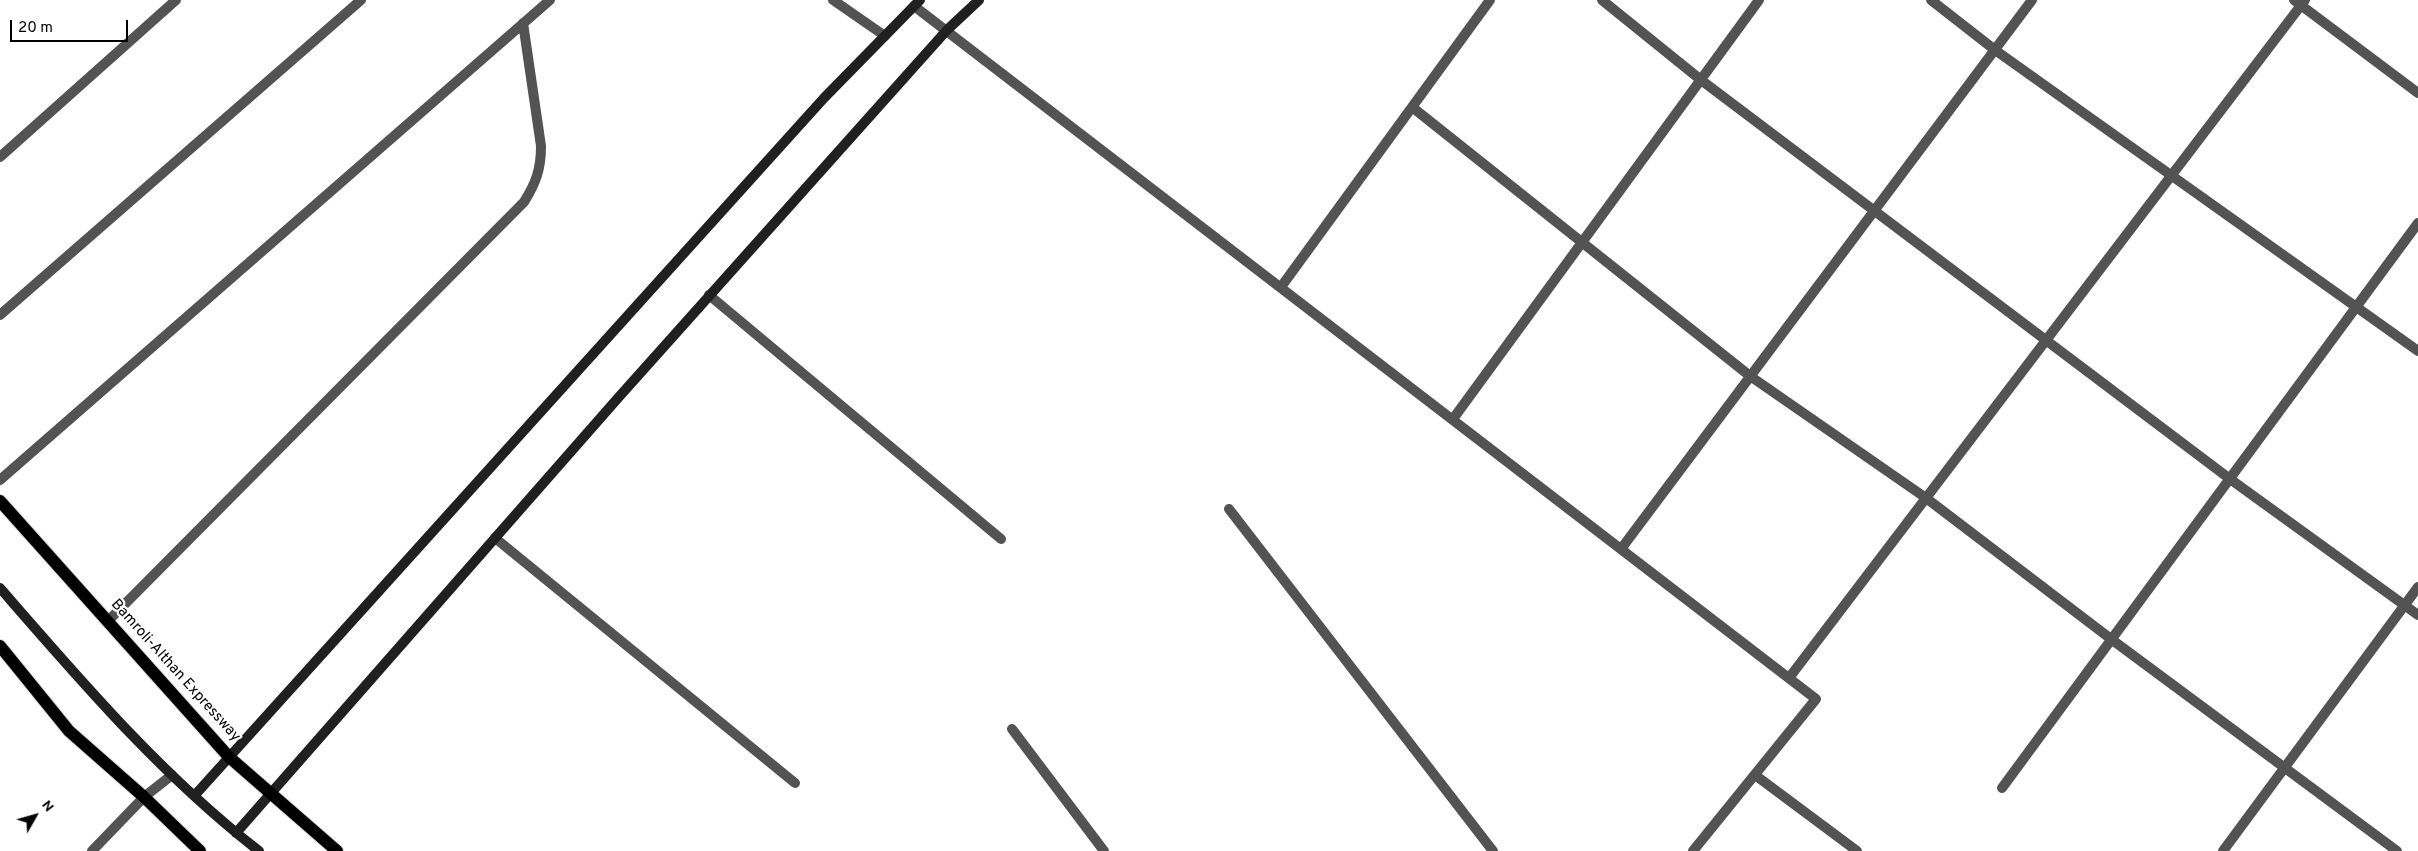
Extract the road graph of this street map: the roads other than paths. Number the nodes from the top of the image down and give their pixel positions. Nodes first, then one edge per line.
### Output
1 (176, 0) edge
2 (361, 0) edge
3 (550, 0) edge
4 (833, 0) edge
5 (979, 0) edge
6 (1490, 0) edge
7 (1602, 0) edge
8 (1759, 0) edge
9 (1931, 0) edge
10 (2032, 0) edge
11 (2300, 2) edge
12 (917, 3) edge
13 (523, 24) junction
14 (947, 30) junction
15 (885, 36) junction
16 (1994, 50) junction
17 (1701, 80) junction
18 (2418, 93) edge
19 (1412, 107) junction
20 (0, 157) edge
21 (2171, 176) junction
22 (1874, 210) junction
23 (2418, 223) edge
24 (1582, 242) junction
25 (1281, 287) junction
26 (709, 295) junction
27 (2356, 306) junction
28 (0, 315) edge
29 (2047, 340) junction
30 (2418, 351) edge
31 (1750, 376) junction
32 (1453, 419) junction
33 (2230, 479) junction
34 (0, 480) edge
35 (1926, 498) junction
36 (0, 501) edge
37 (1228, 509) dead end
38 (495, 538) junction
39 (1001, 538) dead end
40 (1621, 549) junction
41 (2418, 587) edge
42 (0, 588) edge
43 (2404, 605) junction
44 (2418, 615) edge
45 (108, 621) junction
46 (2111, 640) junction
47 (0, 646) edge
48 (1789, 678) junction
49 (1012, 729) dead end
50 (230, 757) junction
51 (2284, 768) junction
52 (172, 775) junction
53 (1755, 775) junction
54 (795, 783) dead end
55 (2002, 788) dead end
56 (270, 792) junction
57 (195, 795) junction
58 (144, 797) junction
59 (236, 833) junction
60 (92, 851) edge
61 (200, 851) edge
62 (259, 851) edge
63 (337, 851) edge
64 (1104, 851) edge
65 (1493, 851) edge
66 (1693, 851) edge
67 (1857, 851) edge
68 (2223, 851) edge
69 (2398, 851) edge

1 - 20 street
2 - 28 street
3 - 13 street
4 - 15 street
5 - 14 street
6 - 19 street
7 - 17 street
8 - 17 street
9 - 16 street
10 - 16 street
11 - 18 street
11 - 21 street
12 - 14 street
12 - 15 street
13 - 34 street
13 - 45 street
14 - 25 street
14 - 26 street
15 - 50 street
16 - 21 street
16 - 22 street
17 - 22 street
17 - 24 street
19 - 24 street
19 - 25 street
21 - 27 street
21 - 29 street
22 - 29 street
22 - 31 street
23 - 27 street
24 - 31 street
24 - 32 street
25 - 32 street
26 - 38 street
26 - 39 street
27 - 30 street
27 - 33 street
29 - 33 street
29 - 35 street
31 - 35 street
31 - 40 street
32 - 40 street
33 - 43 street
33 - 46 street
35 - 46 street
35 - 48 street
36 - 45 main road, Bamroli-Althan Expressway
37 - 65 street
38 - 54 street
38 - 56 street
40 - 48 street
41 - 43 street
42 - 52 street
43 - 44 street
43 - 51 street
45 - 50 main road, Bamroli-Althan Expressway
46 - 51 street
46 - 55 street
47 - 58 main road
48 - 53 street
49 - 64 street
50 - 56 main road, Bamroli-Althan Expressway
50 - 57 street
51 - 68 street
51 - 69 street
52 - 57 street
52 - 58 street
53 - 66 street
53 - 67 street
56 - 59 street
56 - 63 main road, Bamroli-Althan Expressway
57 - 59 street
58 - 60 street
58 - 61 main road
59 - 62 street

